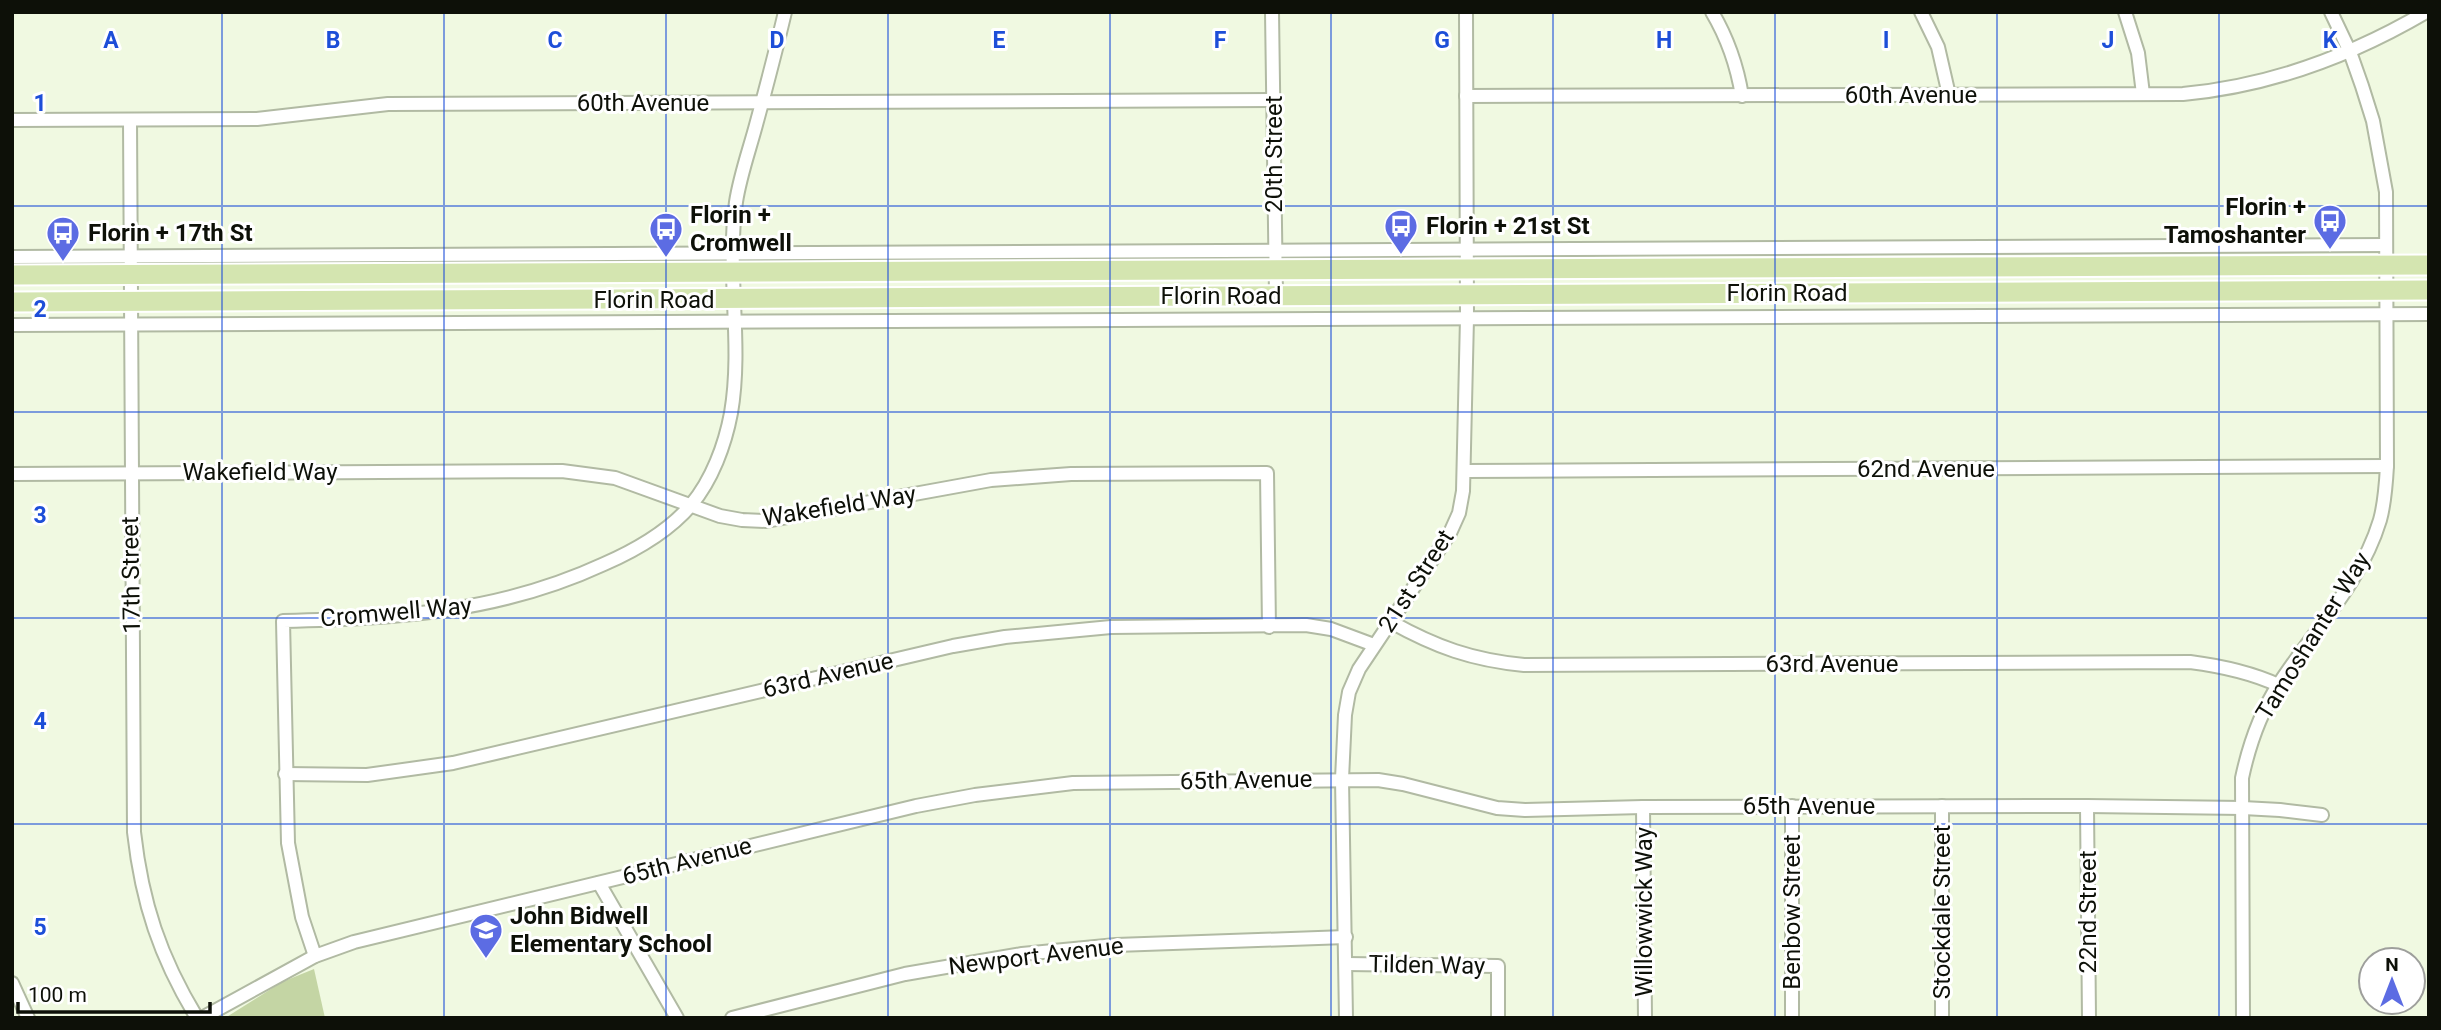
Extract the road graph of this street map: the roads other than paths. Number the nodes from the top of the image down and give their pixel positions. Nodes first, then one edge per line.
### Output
1 (785, 12) edge
2 (1272, 12) edge
3 (1466, 12) edge
4 (1712, 12) edge
5 (1921, 12) edge
6 (2125, 12) edge
7 (2331, 12) edge
8 (2426, 12) edge
9 (2350, 52) junction
10 (2143, 94) junction
11 (1949, 95) junction
12 (1466, 96) junction
13 (1742, 96) junction
14 (1274, 100) junction
15 (762, 102) junction
16 (12, 120) edge
17 (130, 120) junction
18 (2386, 245) junction
19 (12, 257) edge
20 (1467, 258) junction
21 (1275, 259) junction
22 (734, 262) junction
23 (131, 265) junction
24 (2386, 265) junction
25 (2429, 265) edge
26 (12, 275) edge
27 (2386, 290) junction
28 (2429, 290) edge
29 (1466, 294) junction
30 (1276, 296) junction
31 (733, 299) junction
32 (12, 302) edge
33 (130, 302) junction
34 (2386, 314) junction
35 (2429, 314) edge
36 (1467, 318) junction
37 (734, 322) junction
38 (12, 325) edge
39 (131, 325) junction
40 (2387, 467) junction
41 (1464, 471) junction
42 (130, 473) junction
43 (12, 474) edge
44 (690, 506) junction
45 (1391, 622) junction
46 (1269, 626) junction
47 (1374, 645) junction
48 (2278, 685) junction
49 (285, 774) junction
50 (1342, 779) junction
51 (1792, 806) junction
52 (1942, 806) junction
53 (2087, 806) junction
54 (1643, 807) junction
55 (2243, 808) junction
56 (2322, 816) dead end
57 (598, 883) junction
58 (1346, 937) junction
59 (315, 956) junction
60 (1346, 964) junction
61 (13, 990) edge
62 (28, 1018) edge
63 (197, 1018) edge
64 (202, 1018) edge
65 (677, 1018) edge
66 (732, 1018) edge
67 (1346, 1018) edge
68 (1498, 1018) edge
69 (1645, 1018) edge
70 (1792, 1018) edge
71 (1942, 1018) edge
72 (2089, 1018) edge
73 (2243, 1018) edge

1 - 15 street, Cromwell Way
2 - 14 street, 20th Street
3 - 12 street, 21st Street
4 - 13 street
5 - 11 street
6 - 10 street
7 - 9 street, Tamoshanter Way
8 - 9 street, 60th Avenue
9 - 10 street, 60th Avenue
9 - 18 street, Tamoshanter Way
10 - 11 street, 60th Avenue
11 - 13 street, 60th Avenue
12 - 13 street, 60th Avenue
12 - 20 street, 21st Street
14 - 15 street, 60th Avenue
14 - 21 street, 20th Street
15 - 17 street, 60th Avenue
15 - 22 street, Cromwell Way
16 - 17 street, 60th Avenue
17 - 23 street, 17th Street
18 - 20 street, Florin Road
18 - 24 street, Tamoshanter Way
19 - 23 street, Florin Road
20 - 21 main road, Florin Road
20 - 24 main road, Florin Road
20 - 29 street, 21st Street
21 - 22 main road, Florin Road
21 - 30 street, 20th Street
22 - 23 main road, Florin Road
22 - 31 street, Cromwell Way
23 - 26 main road, Florin Road
23 - 33 street, 17th Street
24 - 25 main road, Florin Road
24 - 27 street, Tamoshanter Way
27 - 28 main road, Florin Road
27 - 29 main road, Florin Road
27 - 34 street, Tamoshanter Way
29 - 30 main road, Florin Road
29 - 36 street, 21st Street
30 - 31 main road, Florin Road
31 - 33 main road, Florin Road
31 - 37 street, Cromwell Way
32 - 33 main road, Florin Road
33 - 39 street, 17th Street
34 - 35 street, Florin Road
34 - 36 street, Florin Road
34 - 40 street, Tamoshanter Way
36 - 37 street, Florin Road
36 - 41 street, 21st Street
37 - 39 street, Florin Road
37 - 44 street, Cromwell Way
38 - 39 street, Florin Road
39 - 42 street, 17th Street
40 - 41 street, 62nd Avenue
40 - 48 street, Tamoshanter Way
41 - 45 street, 21st Street
42 - 43 street, Wakefield Way
42 - 44 street, Wakefield Way
42 - 63 street, 17th Street
44 - 46 street, Wakefield Way
44 - 49 street, Cromwell Way
45 - 47 street, 21st Street
45 - 48 street, 63rd Avenue
46 - 47 street, 63rd Avenue
46 - 49 street, 63rd Avenue
47 - 50 street, 21st Street
48 - 55 street, Tamoshanter Way
49 - 59 street, Cromwell Way
50 - 54 street, 65th Avenue
50 - 57 street, 65th Avenue
50 - 58 street, 21st Street
51 - 52 street, 65th Avenue
51 - 54 street, 65th Avenue
51 - 70 street, Benbow Street
52 - 53 street, 65th Avenue
52 - 71 street, Stockdale Street
53 - 55 street, 65th Avenue
53 - 72 street, 22nd Street
54 - 69 street, Willowwick Way
55 - 56 street, 65th Avenue
55 - 73 street, Tamoshanter Way
57 - 59 street, 65th Avenue
57 - 65 street
58 - 60 street, 21st Street
58 - 66 street, Newport Avenue
59 - 64 street, 65th Avenue
60 - 67 street, 21st Street
60 - 68 street, Tilden Way
61 - 62 street

